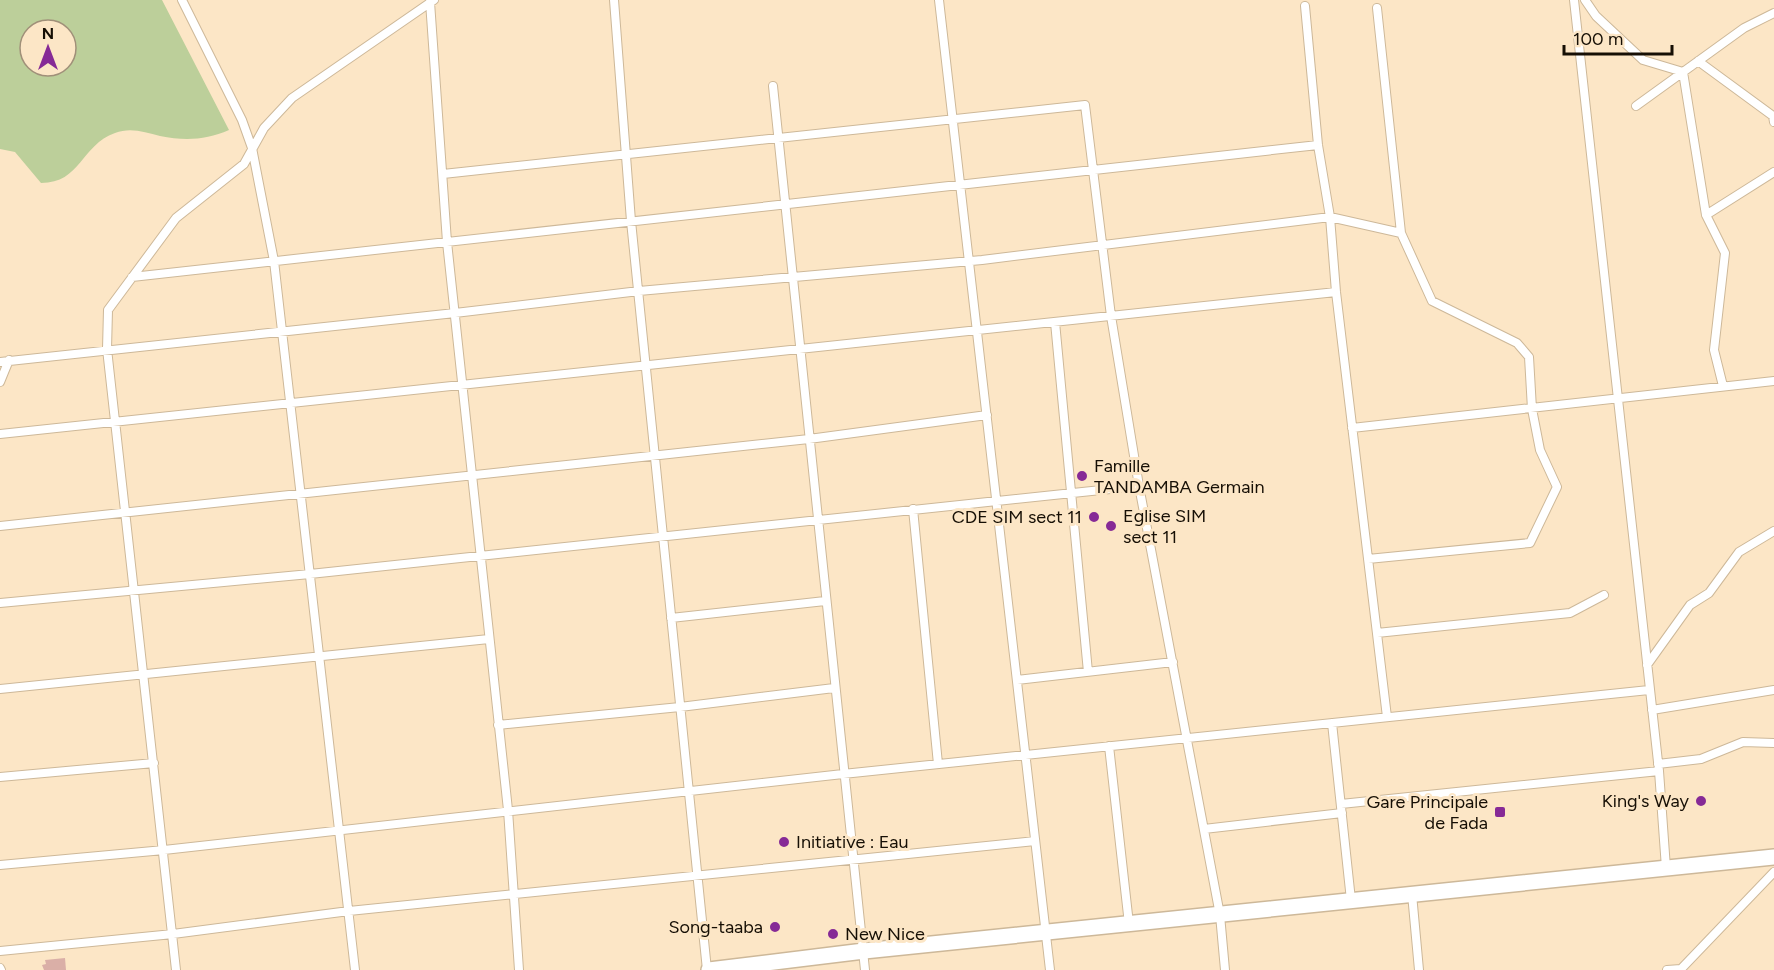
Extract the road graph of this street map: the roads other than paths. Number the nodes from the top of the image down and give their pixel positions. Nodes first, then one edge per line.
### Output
1 (182, 0) edge
2 (614, 0) edge
3 (939, 0) edge
4 (1574, 0) edge
5 (1585, 0) edge
6 (432, 1) edge
7 (1305, 6) dead end
8 (1377, 8) dead end
9 (1774, 13) edge
10 (1698, 61) junction
11 (1683, 72) junction
12 (773, 86) dead end
13 (1636, 106) dead end
14 (953, 122) junction
15 (1774, 122) edge
16 (778, 139) junction
17 (1318, 146) junction
18 (252, 148) junction
19 (627, 155) junction
20 (1093, 171) junction
21 (1774, 172) edge
22 (443, 174) junction
23 (960, 185) junction
24 (785, 205) junction
25 (1706, 215) junction
26 (1330, 217) junction
27 (631, 221) junction
28 (1401, 233) junction
29 (447, 242) junction
30 (1102, 244) junction
31 (274, 261) junction
32 (969, 261) junction
33 (132, 277) junction
34 (793, 278) junction
35 (639, 291) junction
36 (1336, 292) junction
37 (454, 313) junction
38 (1111, 316) junction
39 (1055, 322) junction
40 (977, 330) junction
41 (282, 332) junction
42 (107, 349) junction
43 (800, 349) junction
44 (9, 360) junction
45 (0, 362) edge
46 (645, 364) junction
47 (1774, 381) edge
48 (0, 382) edge
49 (462, 383) junction
50 (1723, 386) junction
51 (1617, 400) junction
52 (290, 401) junction
53 (1532, 409) junction
54 (987, 415) junction
55 (116, 423) junction
56 (1352, 428) junction
57 (0, 434) edge
58 (809, 439) junction
59 (654, 454) junction
60 (472, 474) junction
61 (1139, 486) junction
62 (1072, 492) junction
63 (301, 493) junction
64 (997, 500) junction
65 (913, 509) junction
66 (126, 512) junction
67 (817, 519) junction
68 (0, 526) edge
69 (1774, 531) edge
70 (663, 536) junction
71 (480, 554) junction
72 (1368, 559) junction
73 (310, 574) junction
74 (134, 592) junction
75 (1604, 595) dead end
76 (825, 601) junction
77 (0, 603) edge
78 (671, 618) junction
79 (1377, 633) junction
80 (489, 639) junction
81 (320, 654) junction
82 (1173, 662) junction
83 (1647, 665) junction
84 (1088, 672) junction
85 (141, 673) junction
86 (1017, 680) junction
87 (834, 688) junction
88 (0, 689) edge
89 (1649, 690) junction
90 (1774, 690) edge
91 (680, 707) junction
92 (1652, 710) junction
93 (1387, 717) junction
94 (1332, 723) junction
95 (498, 725) junction
96 (1188, 738) junction
97 (1774, 743) edge
98 (1108, 746) junction
99 (1026, 755) junction
100 (154, 763) junction
101 (938, 764) junction
102 (1659, 767) junction
103 (843, 774) junction
104 (0, 777) edge
105 (689, 791) junction
106 (1341, 804) junction
107 (507, 810) junction
108 (1342, 813) junction
109 (1204, 829) junction
110 (340, 830) junction
111 (1035, 840) junction
112 (164, 850) junction
113 (1774, 857) edge
114 (852, 859) junction
115 (0, 865) edge
116 (1666, 868) junction
117 (1774, 872) edge
118 (697, 875) junction
119 (1412, 894) junction
120 (512, 895) junction
121 (1351, 900) junction
122 (349, 911) junction
123 (1220, 915) junction
124 (1129, 924) junction
125 (1046, 933) junction
126 (173, 934) junction
127 (0, 951) edge
128 (864, 951) junction
129 (176, 970) edge
130 (355, 970) edge
131 (519, 970) edge
132 (708, 970) edge
133 (865, 970) edge
134 (1050, 970) edge
135 (1225, 970) edge
136 (1419, 970) edge
137 (1666, 970) edge

1 - 18 street
2 - 19 street
3 - 14 street
4 - 51 street
5 - 11 street
6 - 18 street
6 - 22 street
7 - 17 street
8 - 28 street
9 - 10 street
10 - 11 street
10 - 15 street
11 - 13 street
11 - 25 street
12 - 16 street
14 - 16 street
14 - 20 street
14 - 23 street
16 - 19 street
16 - 24 street
17 - 20 street
17 - 26 street
18 - 31 street
18 - 33 street
19 - 22 street
19 - 27 street
20 - 23 street
20 - 30 street
21 - 25 street
22 - 29 street
23 - 24 street
23 - 32 street
24 - 27 street
24 - 34 street
25 - 50 street
26 - 28 street
26 - 30 street
26 - 36 street
27 - 29 street
27 - 35 street
28 - 53 street
29 - 31 street
29 - 37 street
30 - 32 street
30 - 38 street
31 - 33 street
31 - 41 street
32 - 34 street
32 - 40 street
33 - 42 street
34 - 35 street
34 - 43 street
35 - 37 street
35 - 46 street
36 - 38 street
36 - 56 street
37 - 41 street
37 - 49 street
38 - 39 street
38 - 61 street
39 - 40 street
39 - 62 street
40 - 43 street
40 - 54 street
41 - 42 street
41 - 52 street
42 - 44 street
42 - 55 street
43 - 46 street
43 - 58 street
44 - 45 street
44 - 48 street
46 - 49 street
46 - 59 street
47 - 50 street
49 - 52 street
49 - 60 street
50 - 51 street
51 - 53 street
51 - 83 street
52 - 55 street
52 - 63 street
53 - 56 street
53 - 72 street
54 - 58 street
54 - 64 street
55 - 57 street
55 - 66 street
56 - 72 street
58 - 59 street
58 - 67 street
59 - 60 street
59 - 70 street
60 - 63 street
60 - 71 street
61 - 62 street
61 - 82 street
62 - 64 street
62 - 84 street
63 - 66 street
63 - 73 street
64 - 65 street
64 - 86 street
65 - 67 street
65 - 101 street
66 - 68 street
66 - 74 street
67 - 70 street
67 - 76 street
69 - 83 street
70 - 71 street
70 - 78 street
71 - 73 street
71 - 80 street
72 - 79 street
73 - 74 street
73 - 81 street
74 - 77 street
74 - 85 street
75 - 79 street
76 - 78 street
76 - 87 street
78 - 91 street
79 - 93 street
80 - 81 street
80 - 95 street
81 - 85 street
81 - 110 street
82 - 84 street
82 - 96 street
83 - 89 street
84 - 86 street
85 - 88 street
85 - 100 street
86 - 99 street
87 - 91 street
87 - 103 street
89 - 92 street
89 - 93 street
90 - 92 street
91 - 95 street
91 - 105 street
92 - 102 street
93 - 94 street
94 - 96 street
94 - 106 street
95 - 107 street
96 - 98 street
96 - 109 street
97 - 102 street
98 - 99 street
98 - 124 street
99 - 101 street
99 - 111 street
100 - 104 street
100 - 112 street
101 - 103 street
102 - 106 street
102 - 116 street
103 - 105 street
103 - 114 street
105 - 107 street
105 - 118 street
106 - 108 street
107 - 110 street
107 - 120 street
108 - 109 street
108 - 121 street
109 - 123 street
110 - 112 street
110 - 122 street
111 - 114 street
111 - 125 street
112 - 115 street
112 - 126 street
113 - 116 highway
114 - 118 street
114 - 128 street
116 - 119 highway
117 - 137 street
118 - 120 street
118 - 132 street
119 - 121 highway
119 - 136 street
120 - 122 street
120 - 131 street
121 - 123 highway
122 - 126 street
122 - 130 street
123 - 124 highway
123 - 135 street
124 - 125 highway
125 - 128 highway
125 - 134 street
126 - 127 street
126 - 129 street
128 - 132 highway
128 - 133 street

